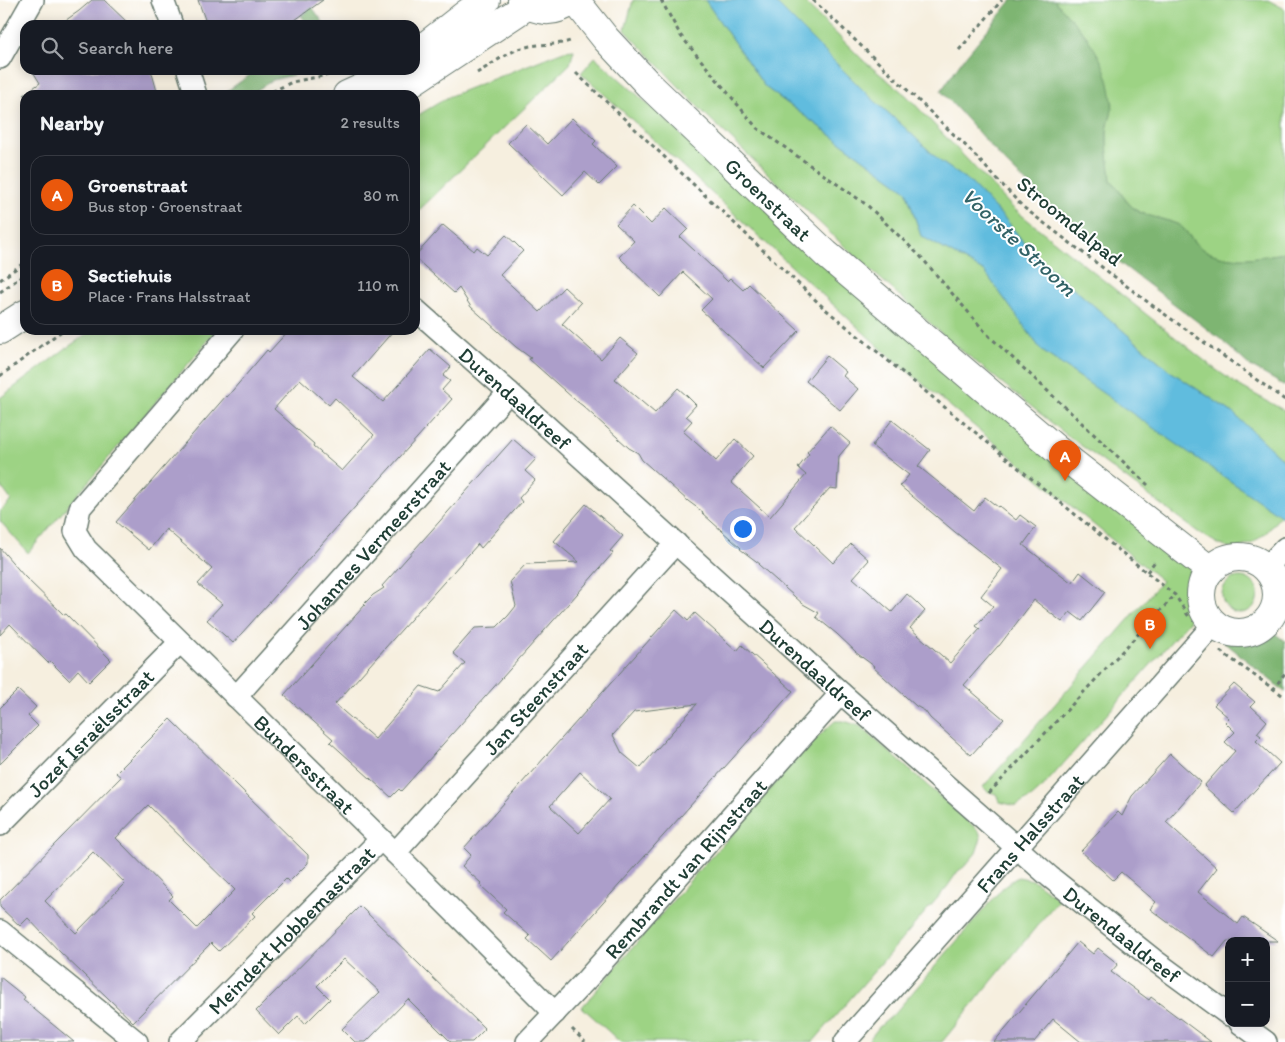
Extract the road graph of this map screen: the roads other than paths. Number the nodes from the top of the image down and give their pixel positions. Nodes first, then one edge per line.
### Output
1 (33, 0) edge
2 (163, 0) edge
3 (486, 0) edge
4 (575, 0) edge
5 (525, 3) edge
6 (22, 20) edge
7 (170, 20) edge
8 (20, 23) edge
9 (420, 50) edge
10 (0, 58) edge
11 (190, 75) edge
12 (384, 75) edge
13 (341, 84) edge
14 (194, 90) edge
15 (399, 90) edge
16 (420, 313) edge
17 (20, 317) edge
18 (0, 330) edge
19 (229, 335) edge
20 (509, 392) junction
21 (676, 543) junction
22 (1285, 548) edge
23 (1266, 568) junction
24 (1210, 570) junction
25 (1277, 624) edge
26 (1208, 631) junction
27 (180, 642) junction
28 (841, 693) junction
29 (236, 697) junction
30 (0, 825) edge
31 (388, 846) junction
32 (1017, 848) junction
33 (0, 931) edge
34 (1225, 1012) edge
35 (555, 1013) junction
36 (1245, 1027) edge
37 (137, 1042) edge
38 (180, 1042) edge
39 (528, 1042) edge
40 (844, 1042) edge
41 (1266, 1042) edge

1 - 6 street
2 - 7 street
3 - 9 street
4 - 5 street
4 - 24 street, Groenstraat
5 - 15 street
8 - 10 street
11 - 14 street
12 - 13 street
16 - 20 street, Durendaaldreef
17 - 18 street
19 - 27 street, Bundersstraat
20 - 21 street, Durendaaldreef
20 - 29 street, Johannes Vermeerstraat
21 - 28 street, Durendaaldreef
21 - 31 street, Jan Steenstraat
22 - 23 street
23 - 24 street
23 - 25 street
24 - 26 street
25 - 26 street
26 - 32 street, Frans Halsstraat
27 - 29 street, Bundersstraat
27 - 30 street, Jozef Israëlsstraat
28 - 32 street, Durendaaldreef
28 - 35 street, Rembrandt van Rijnstraat
29 - 31 street, Bundersstraat
31 - 35 street, Bundersstraat
31 - 38 street, Meindert Hobbemastraat
32 - 34 street, Durendaaldreef
32 - 40 street, Frans Halsstraat
33 - 37 street
35 - 39 street, Rembrandt van Rijnstraat
36 - 41 street

